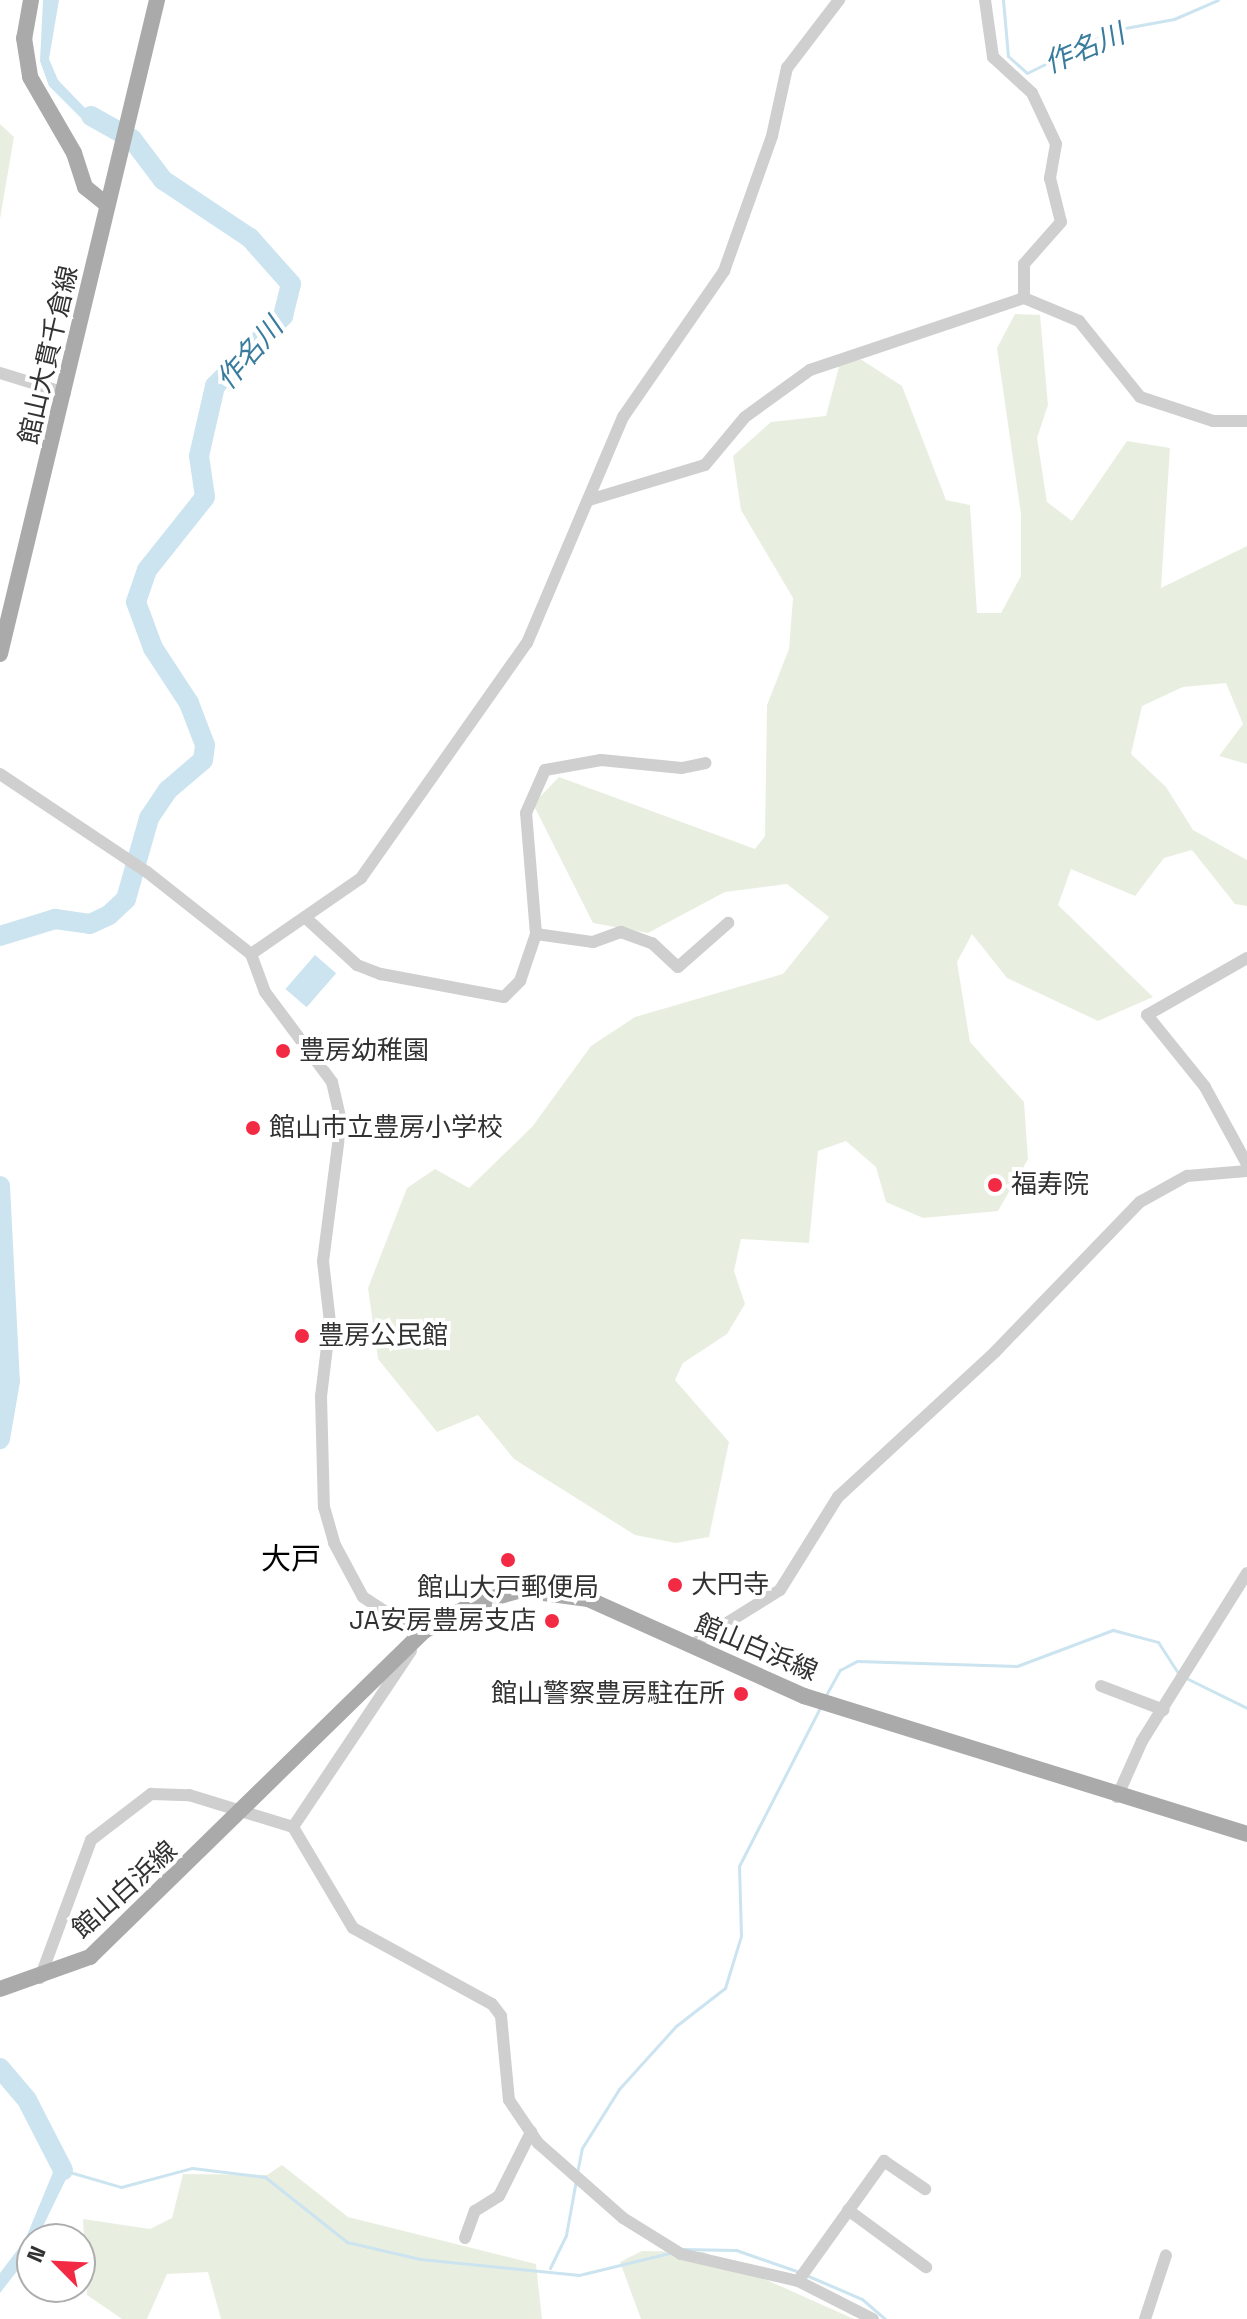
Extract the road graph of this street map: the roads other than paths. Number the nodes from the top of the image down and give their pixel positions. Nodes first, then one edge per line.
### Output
1 (31, 0) edge
2 (157, 0) edge
3 (839, 0) edge
4 (985, 0) edge
5 (107, 205) junction
6 (1024, 298) junction
7 (0, 373) edge
8 (65, 393) junction
9 (1247, 421) edge
10 (589, 500) junction
11 (0, 654) edge
12 (705, 763) dead end
13 (0, 774) edge
14 (307, 919) junction
15 (728, 923) dead end
16 (536, 934) junction
17 (251, 954) junction
18 (1247, 958) edge
19 (1247, 1164) edge
20 (1247, 1171) edge
21 (1247, 1573) edge
22 (424, 1631) junction
23 (690, 1646) junction
24 (1101, 1686) dead end
25 (1164, 1710) junction
26 (1117, 1797) junction
27 (243, 1812) junction
28 (293, 1827) junction
29 (1247, 1834) edge
30 (39, 1980) junction
31 (0, 1989) edge
32 (531, 2132) junction
33 (925, 2189) dead end
34 (848, 2210) junction
35 (465, 2238) dead end
36 (1166, 2255) dead end
37 (926, 2267) dead end
38 (800, 2279) junction
39 (873, 2319) edge
40 (1145, 2319) edge

1 - 5 main road
2 - 5 main road, 館山大貫千倉線
3 - 10 street
4 - 6 street
5 - 8 main road, 館山大貫千倉線
6 - 9 street
6 - 10 street
7 - 8 street
8 - 11 main road, 館山大貫千倉線
10 - 14 street
12 - 16 street
13 - 17 street
14 - 16 street
14 - 17 street
15 - 16 street
17 - 22 street
18 - 19 street
20 - 23 street
21 - 25 street
22 - 23 main road, 館山白浜線
22 - 27 main road, 館山白浜線
22 - 28 street
23 - 26 main road, 館山白浜線
24 - 25 street
25 - 26 street
26 - 29 main road, 館山白浜線
27 - 28 street
27 - 30 main road, 館山白浜線
27 - 30 street
28 - 32 street
30 - 31 main road, 館山白浜線
32 - 35 street
32 - 38 street
33 - 34 street
34 - 37 street
34 - 38 street
36 - 40 street
38 - 39 street

